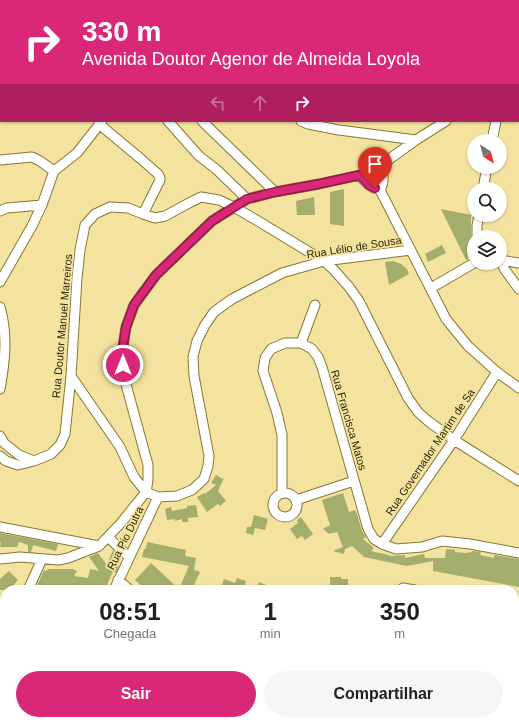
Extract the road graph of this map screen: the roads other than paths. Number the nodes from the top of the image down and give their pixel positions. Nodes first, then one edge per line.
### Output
1 (169, 122) edge
2 (203, 122) edge
3 (303, 122) edge
4 (444, 122) edge
5 (496, 122) edge
6 (101, 123) edge
7 (493, 134) edge
8 (416, 140) junction
9 (0, 160) edge
10 (381, 165) junction
11 (54, 171) junction
12 (360, 175) junction
13 (380, 190) junction
14 (275, 192) junction
15 (247, 199) junction
16 (42, 205) junction
17 (234, 207) junction
18 (0, 211) edge
19 (142, 214) junction
20 (412, 250) junction
21 (324, 261) junction
22 (507, 261) edge
23 (519, 263) edge
24 (467, 267) edge
25 (505, 270) edge
26 (0, 282) edge
27 (431, 288) junction
28 (519, 289) edge
29 (315, 305) dead end
30 (0, 307) edge
31 (301, 343) junction
32 (497, 372) junction
33 (71, 376) junction
34 (519, 388) edge
35 (0, 389) edge
36 (0, 436) edge
37 (454, 440) junction
38 (0, 456) edge
39 (34, 461) junction
40 (354, 481) junction
41 (519, 481) edge
42 (146, 492) junction
43 (282, 493) junction
44 (158, 497) junction
45 (296, 500) junction
46 (0, 528) edge
47 (108, 537) junction
48 (382, 544) junction
49 (99, 546) junction
50 (519, 553) edge
51 (129, 557) junction
52 (0, 559) edge
53 (42, 559) junction
54 (118, 580) junction
55 (30, 585) edge
56 (116, 585) edge
57 (124, 585) edge

1 - 15 street
2 - 14 street
3 - 8 street
4 - 8 street
5 - 7 street
6 - 11 street
6 - 19 street
8 - 10 street
9 - 11 street
10 - 12 street
10 - 13 street
11 - 16 street
12 - 13 street
12 - 14 street
13 - 20 street
14 - 15 street
15 - 17 street
16 - 18 street
16 - 26 street
17 - 19 street, Rua Doutor Manuel Marreiros
17 - 21 street, Rua Doutor Manuel Marreiros
17 - 42 street
19 - 33 street, Rua Doutor Manuel Marreiros
20 - 21 street, Rua Lélio de Sousa
20 - 27 street
21 - 37 street, Rua Doutor Manuel Marreiros
21 - 44 street, Rua Lélio de Sousa
22 - 23 street
24 - 27 street
25 - 28 street
27 - 32 street
29 - 31 street
30 - 35 street
31 - 40 street, Rua Francisca Matos
31 - 43 street
32 - 34 street
32 - 37 street, Rua Governador Martim de Sa
33 - 39 street, Rua Doutor Manuel Marreiros
33 - 42 street
36 - 39 street
37 - 41 street, Rua Doutor Manuel Marreiros
37 - 48 street, Rua Governador Martim de Sa
38 - 39 street, Rua Doutor Manuel Marreiros
40 - 45 street
40 - 48 street, Rua Francisca Matos
42 - 44 street, Rua Lélio de Sousa
42 - 47 street
43 - 45 street
43 - 45 street
44 - 51 street, Rua Pio Dutra
46 - 49 street
47 - 49 street
47 - 51 street
48 - 50 street
49 - 53 street
51 - 54 street, Rua Pio Dutra
52 - 53 street
53 - 55 street
54 - 56 street, Rua Pio Dutra
54 - 57 street

